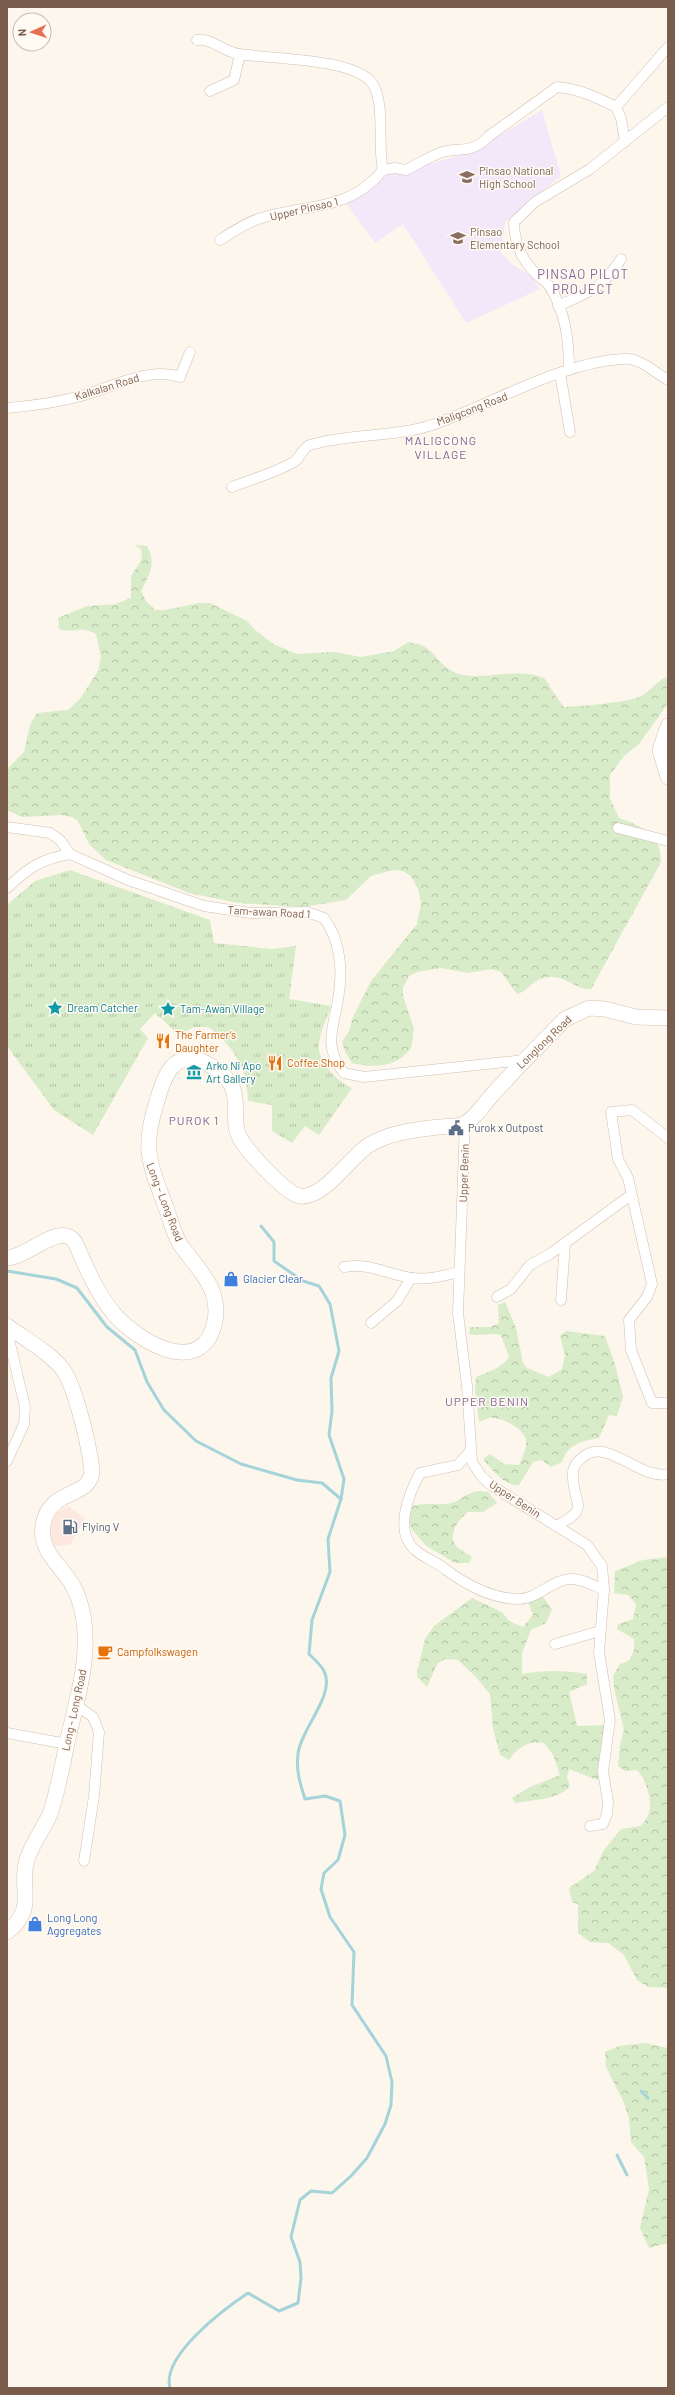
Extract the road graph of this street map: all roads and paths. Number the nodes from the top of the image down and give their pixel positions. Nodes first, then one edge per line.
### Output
1 (197, 40) dead end
2 (668, 47) edge
3 (240, 54) junction
4 (210, 91) dead end
5 (668, 106) edge
6 (616, 107) junction
7 (625, 142) junction
8 (384, 170) junction
9 (220, 240) dead end
10 (621, 259) dead end
11 (558, 306) junction
12 (190, 352) dead end
13 (564, 372) junction
14 (668, 380) edge
15 (7, 408) edge
16 (570, 432) dead end
17 (232, 487) dead end
18 (668, 726) edge
19 (668, 777) edge
20 (7, 827) edge
21 (618, 828) dead end
22 (668, 841) edge
23 (70, 854) junction
24 (7, 888) edge
25 (668, 1018) edge
26 (526, 1060) junction
27 (465, 1124) junction
28 (668, 1138) edge
29 (631, 1195) junction
30 (565, 1243) junction
31 (7, 1258) edge
32 (344, 1267) dead end
33 (458, 1272) junction
34 (411, 1278) junction
35 (497, 1297) dead end
36 (561, 1300) dead end
37 (371, 1323) dead end
38 (7, 1326) edge
39 (7, 1331) edge
40 (668, 1403) edge
41 (470, 1451) junction
42 (7, 1461) edge
43 (668, 1474) edge
44 (556, 1526) junction
45 (604, 1590) junction
46 (600, 1631) junction
47 (555, 1644) dead end
48 (76, 1705) junction
49 (7, 1733) edge
50 (67, 1744) junction
51 (590, 1826) dead end
52 (84, 1861) dead end
53 (7, 1932) edge

1 - 3 street
2 - 6 street
3 - 4 street
3 - 8 street
5 - 7 street
6 - 7 street
6 - 8 street
7 - 11 street
8 - 9 street, Upper Pinsao 1
10 - 11 street
11 - 13 street
12 - 15 street, Kalkalan Road
13 - 14 street, Maligcong Road
13 - 16 street
13 - 17 street, Maligcong Road
18 - 19 main road
20 - 23 street, Tam-awan Road 1
21 - 22 street
23 - 24 street
23 - 26 street, Tam-awan Road 1
25 - 26 main road, Longlong Road
26 - 27 main road, Longlong Road
27 - 31 main road, Long - Long Road
27 - 33 street, Upper Benin
28 - 29 street
29 - 30 street
29 - 40 street
30 - 35 street
30 - 36 street
32 - 34 street
33 - 34 street
33 - 41 street, Upper Benin
34 - 37 street
38 - 48 main road, Long - Long Road
39 - 42 street
41 - 44 street, Upper Benin
41 - 45 street
43 - 44 street
44 - 45 street, Upper Benin
45 - 46 street, Upper Benin
46 - 47 street
46 - 51 street, Upper Benin
48 - 50 main road, Long - Long Road
48 - 52 street
49 - 50 street
50 - 53 main road, Long - Long Road

